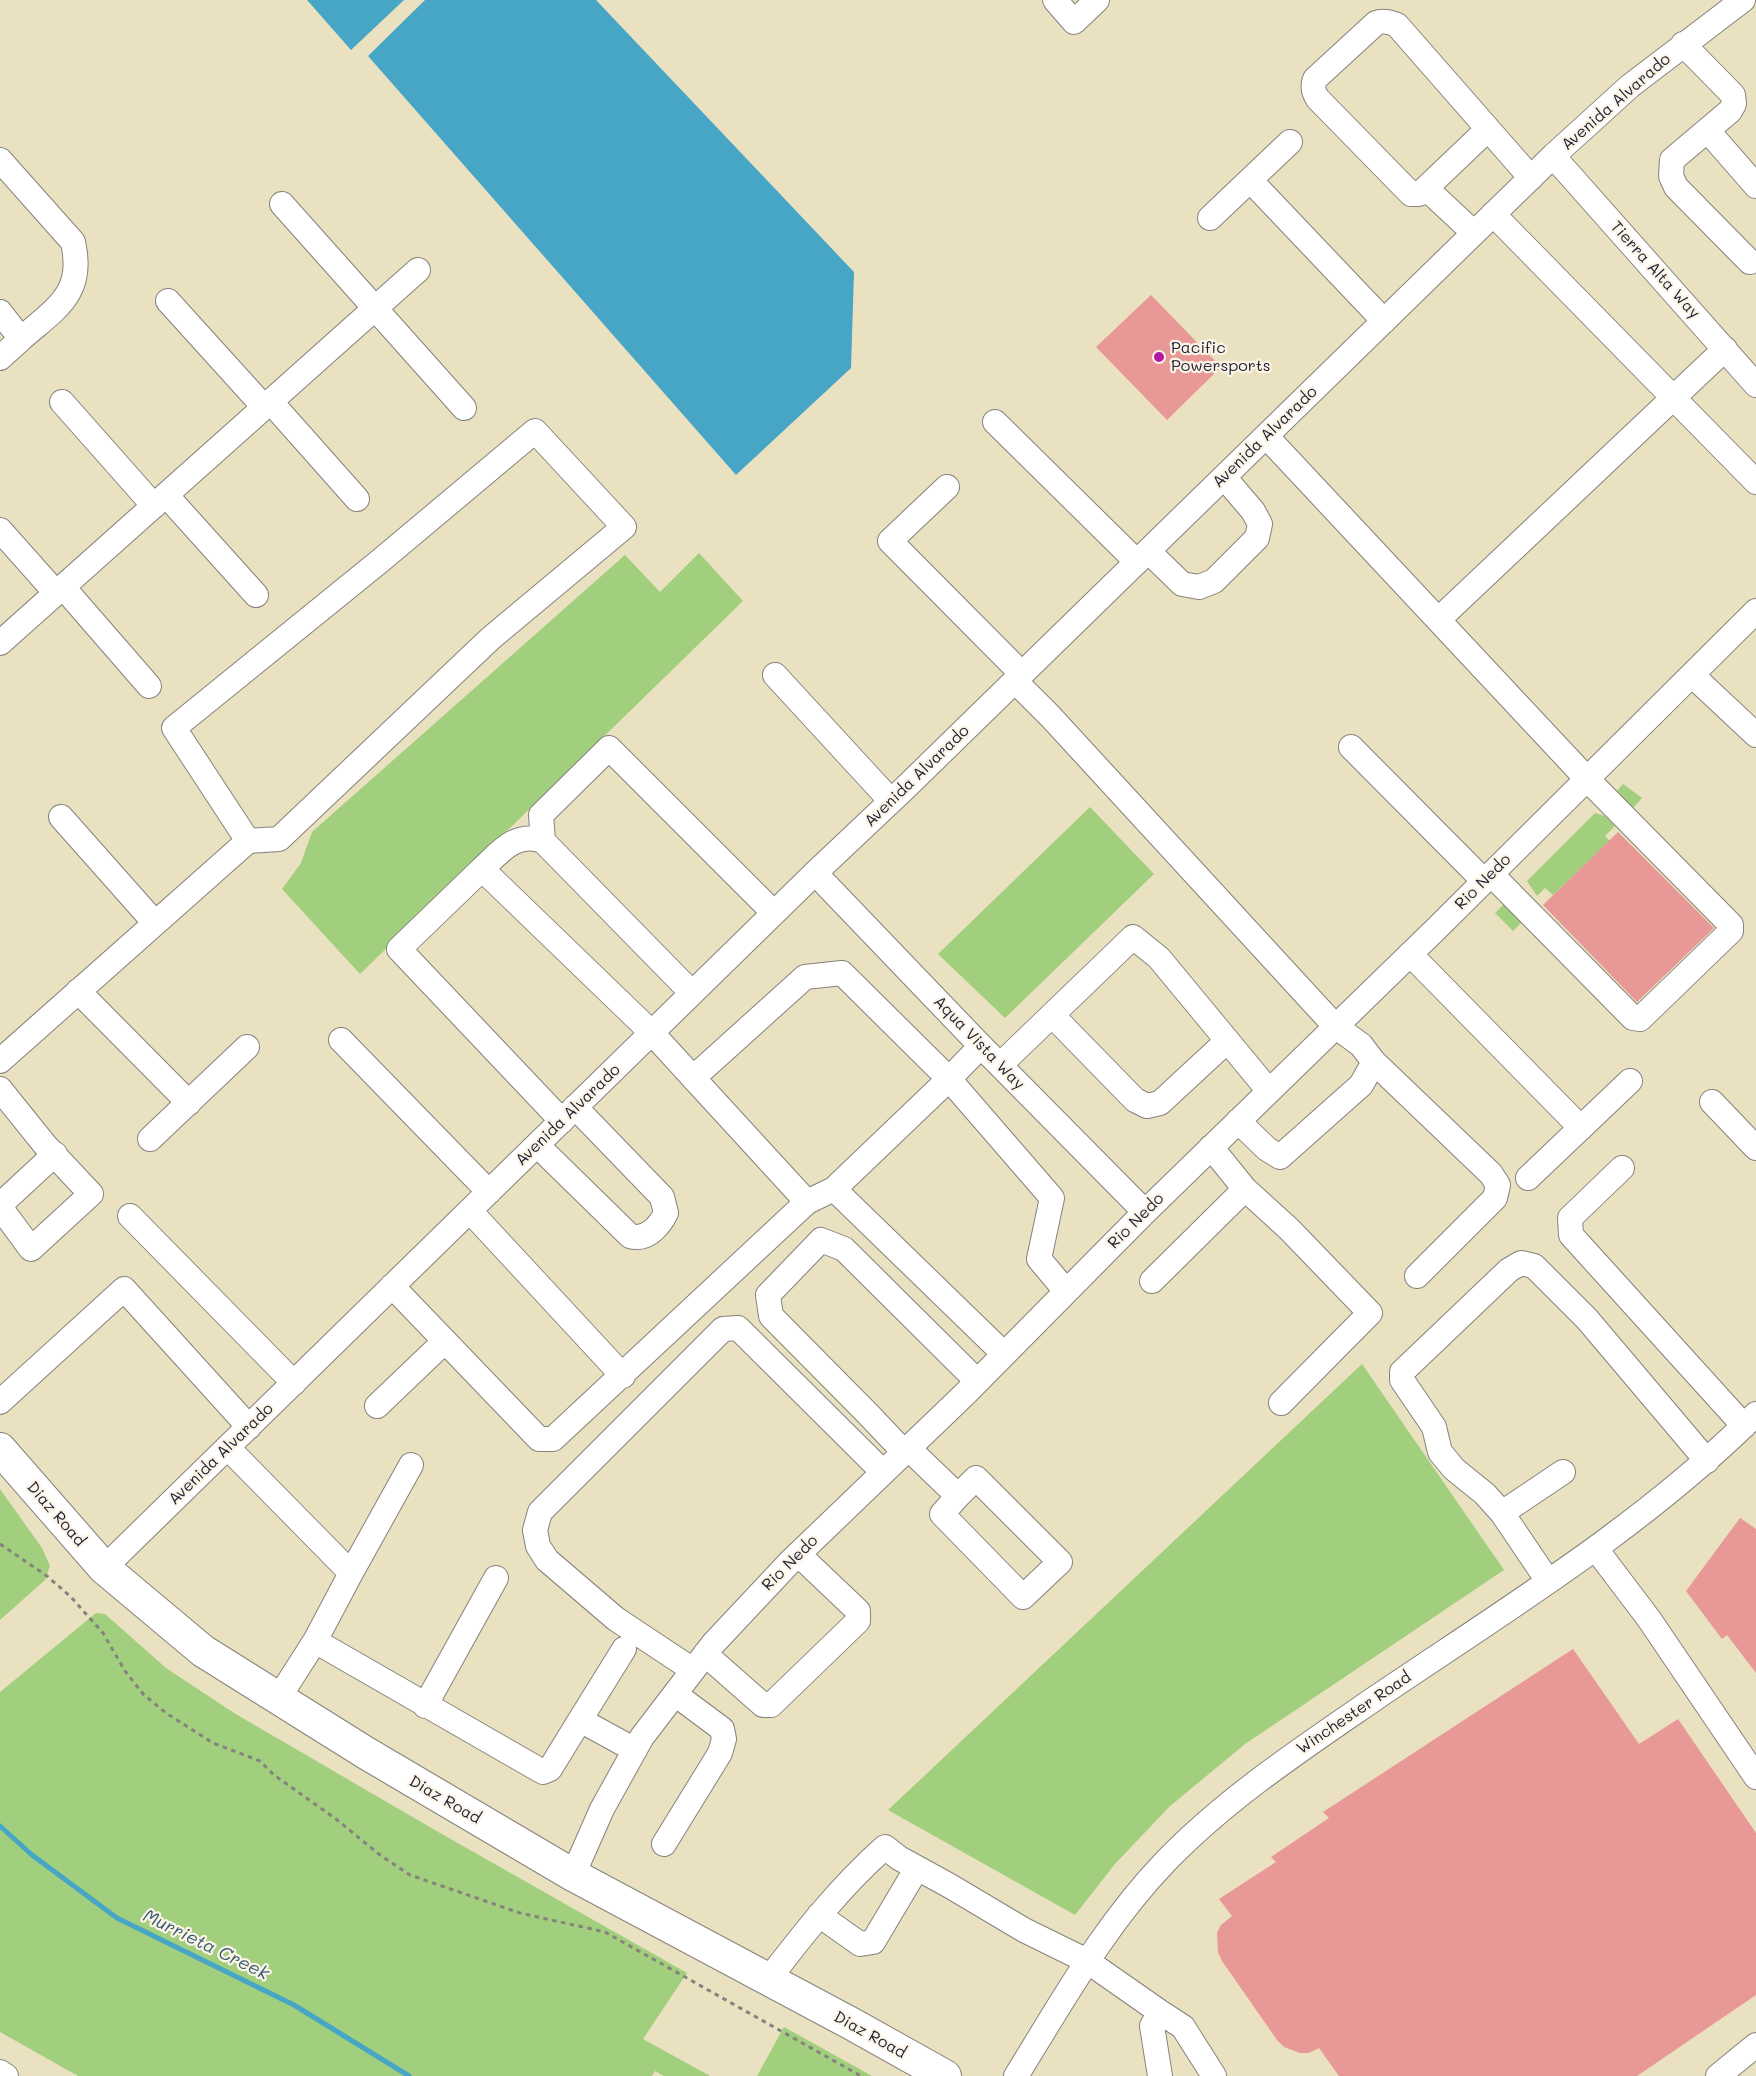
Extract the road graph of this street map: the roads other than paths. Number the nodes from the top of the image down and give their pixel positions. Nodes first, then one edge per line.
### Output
1 (1055, 0) edge
2 (1097, 0) edge
3 (1743, 0) edge
4 (1683, 44) junction
5 (1488, 129) junction
6 (1708, 131) junction
7 (1290, 142) dead end
8 (1553, 156) junction
9 (0, 160) edge
10 (1531, 178) junction
11 (1250, 180) junction
12 (1756, 186) edge
13 (1425, 189) junction
14 (282, 204) dead end
15 (1493, 214) junction
16 (1210, 218) dead end
17 (1474, 233) junction
18 (1754, 262) edge
19 (418, 270) dead end
20 (168, 301) dead end
21 (374, 309) junction
22 (0, 312) edge
23 (1384, 321) junction
24 (21, 339) junction
25 (1725, 349) junction
26 (0, 358) edge
27 (1756, 385) edge
28 (1673, 398) junction
29 (62, 402) dead end
30 (267, 404) junction
31 (464, 408) dead end
32 (995, 422) dead end
33 (1266, 436) junction
34 (1752, 470) edge
35 (1224, 477) junction
36 (947, 487) dead end
37 (357, 499) dead end
38 (160, 500) junction
39 (0, 530) edge
40 (1142, 557) junction
41 (59, 590) junction
42 (256, 595) dead end
43 (1756, 611) edge
44 (1438, 620) junction
45 (0, 643) edge
46 (775, 675) dead end
47 (1693, 676) junction
48 (1018, 677) junction
49 (149, 686) dead end
50 (1756, 735) edge
51 (1351, 747) dead end
52 (1587, 779) junction
53 (891, 801) junction
54 (61, 817) dead end
55 (543, 840) junction
56 (248, 841) junction
57 (482, 870) junction
58 (815, 873) junction
59 (1487, 878) junction
60 (774, 913) junction
61 (155, 923) junction
62 (1410, 954) junction
63 (78, 992) junction
64 (692, 993) junction
65 (1052, 1015) junction
66 (1335, 1026) junction
67 (652, 1033) junction
68 (341, 1040) dead end
69 (1227, 1041) junction
70 (981, 1046) junction
71 (247, 1047) dead end
72 (0, 1061) edge
73 (1374, 1062) junction
74 (1000, 1065) junction
75 (693, 1078) junction
76 (949, 1079) junction
77 (1630, 1081) dead end
78 (0, 1089) edge
79 (1269, 1091) junction
80 (189, 1102) junction
81 (1712, 1102) dead end
82 (569, 1114) junction
83 (1238, 1121) junction
84 (1581, 1128) junction
85 (150, 1139) dead end
86 (537, 1144) junction
87 (1211, 1148) junction
88 (1756, 1148) edge
89 (54, 1154) junction
90 (1622, 1168) dead end
91 (1528, 1178) dead end
92 (834, 1189) junction
93 (1245, 1189) junction
94 (489, 1192) junction
95 (807, 1202) junction
96 (0, 1206) edge
97 (470, 1211) junction
98 (1145, 1212) junction
99 (130, 1216) dead end
100 (1417, 1276) dead end
101 (1152, 1281) dead end
102 (392, 1286) junction
103 (1066, 1291) junction
104 (445, 1341) junction
105 (1004, 1354) junction
106 (623, 1376) junction
107 (977, 1381) junction
108 (294, 1383) junction
109 (0, 1402) edge
110 (1281, 1403) dead end
111 (377, 1406) dead end
112 (1753, 1417) edge
113 (249, 1427) junction
114 (228, 1448) junction
115 (0, 1449) edge
116 (906, 1450) junction
117 (1707, 1461) junction
118 (411, 1465) dead end
119 (883, 1472) junction
120 (1563, 1472) dead end
121 (958, 1496) junction
122 (1502, 1513) junction
123 (1596, 1549) junction
124 (798, 1554) junction
125 (104, 1568) junction
126 (351, 1573) junction
127 (495, 1578) dead end
128 (1548, 1581) junction
129 (315, 1641) junction
130 (624, 1649) dead end
131 (699, 1662) junction
132 (675, 1694) junction
133 (278, 1699) junction
134 (425, 1706) junction
135 (580, 1720) junction
136 (635, 1750) junction
137 (1756, 1777) edge
138 (664, 1844) dead end
139 (917, 1868) junction
140 (573, 1875) junction
141 (819, 1915) junction
142 (1086, 1961) junction
143 (768, 1980) junction
144 (1160, 2012) junction
145 (1756, 2045) edge
146 (0, 2072) edge
147 (6, 2076) edge
148 (945, 2076) edge
149 (1016, 2076) edge
150 (1160, 2076) edge
151 (1214, 2076) edge
152 (1718, 2076) edge

1 - 2 street
3 - 4 street, Avenida Alvarado
4 - 6 street
4 - 8 street, Avenida Alvarado
5 - 10 street
5 - 13 street
5 - 13 street
6 - 12 street
6 - 18 street
7 - 11 street
8 - 10 street, Avenida Alvarado
8 - 25 street, Tierra Alta Way
9 - 24 street
10 - 15 street, Avenida Alvarado
11 - 16 street
11 - 23 street
13 - 17 street
14 - 21 street
15 - 17 street, Avenida Alvarado
15 - 28 street
17 - 23 street, Avenida Alvarado
19 - 21 street
20 - 30 street
21 - 30 street
21 - 31 street
22 - 24 street
23 - 33 street, Avenida Alvarado
24 - 26 street
25 - 27 street, Tierra Alta Way
25 - 28 street
28 - 34 street
28 - 44 street
29 - 38 street
30 - 37 street
30 - 38 street
32 - 40 street
33 - 35 street, Avenida Alvarado
33 - 44 street
35 - 40 street, Avenida Alvarado
35 - 40 street
36 - 48 street
38 - 41 street
38 - 42 street
39 - 41 street
40 - 48 street, Avenida Alvarado
41 - 45 street
41 - 49 street
43 - 47 street, Rio Nedo
44 - 52 street
46 - 53 street
47 - 50 street
47 - 52 street, Rio Nedo
48 - 53 street, Avenida Alvarado
48 - 66 street
51 - 59 street
52 - 59 street, Rio Nedo
52 - 59 street
53 - 58 street, Avenida Alvarado
54 - 61 street
55 - 57 street
55 - 60 street
55 - 64 street
56 - 56 street
56 - 61 street
57 - 67 street
57 - 82 street
58 - 60 street, Avenida Alvarado
58 - 70 street, Aqua Vista Way
59 - 62 street, Rio Nedo
60 - 64 street, Avenida Alvarado
61 - 63 street
62 - 66 street, Rio Nedo
62 - 84 street
63 - 72 street
63 - 80 street
64 - 67 street, Avenida Alvarado
65 - 69 street
65 - 69 street
65 - 74 street
66 - 73 street
66 - 79 street, Rio Nedo
67 - 75 street
67 - 82 street, Avenida Alvarado
68 - 94 street
69 - 79 street
70 - 74 street, Aqua Vista Way
70 - 76 street
71 - 80 street
73 - 83 street
73 - 100 street
74 - 98 street, Aqua Vista Way
75 - 76 street
75 - 95 street
76 - 92 street
76 - 103 street
77 - 84 street
78 - 89 street
79 - 83 street, Rio Nedo
80 - 85 street
81 - 88 street
82 - 86 street, Avenida Alvarado
82 - 86 street
83 - 87 street, Rio Nedo
84 - 91 street
86 - 94 street, Avenida Alvarado
87 - 93 street
87 - 98 street, Rio Nedo
89 - 96 street
89 - 96 street
90 - 112 street
92 - 95 street
92 - 105 street
93 - 101 street
93 - 110 street
94 - 97 street, Avenida Alvarado
95 - 106 street
97 - 102 street, Avenida Alvarado
97 - 106 street
98 - 103 street, Rio Nedo
99 - 108 street
102 - 104 street
102 - 108 street, Avenida Alvarado
103 - 105 street, Rio Nedo
104 - 106 street
104 - 111 street
105 - 107 street, Rio Nedo
107 - 116 street, Rio Nedo
107 - 116 street
108 - 113 street, Avenida Alvarado
109 - 113 street
112 - 117 street, Winchester Road
113 - 114 street, Avenida Alvarado
114 - 125 street, Avenida Alvarado
114 - 126 street
115 - 125 main road, Diaz Road
116 - 119 street, Rio Nedo
116 - 121 street
117 - 122 street
117 - 123 street, Winchester Road
118 - 126 street
119 - 124 street, Rio Nedo
119 - 131 street
120 - 122 street
121 - 121 street
122 - 128 street
123 - 128 street, Winchester Road
123 - 137 street
124 - 131 street, Rio Nedo
124 - 131 street
125 - 133 main road, Diaz Road
126 - 129 street
127 - 134 street
128 - 142 street, Winchester Road
129 - 133 street
129 - 134 street
130 - 135 street
131 - 132 street, Rio Nedo
132 - 136 street, Rio Nedo
132 - 138 street
133 - 140 main road, Diaz Road
134 - 135 street
135 - 136 street
136 - 140 street, Rio Nedo
139 - 141 street
139 - 141 street
139 - 142 street
140 - 143 main road, Diaz Road
141 - 143 street
142 - 144 street
142 - 149 street, Winchester Road
143 - 148 main road, Diaz Road
144 - 150 street
144 - 151 street
145 - 152 street
146 - 147 street

